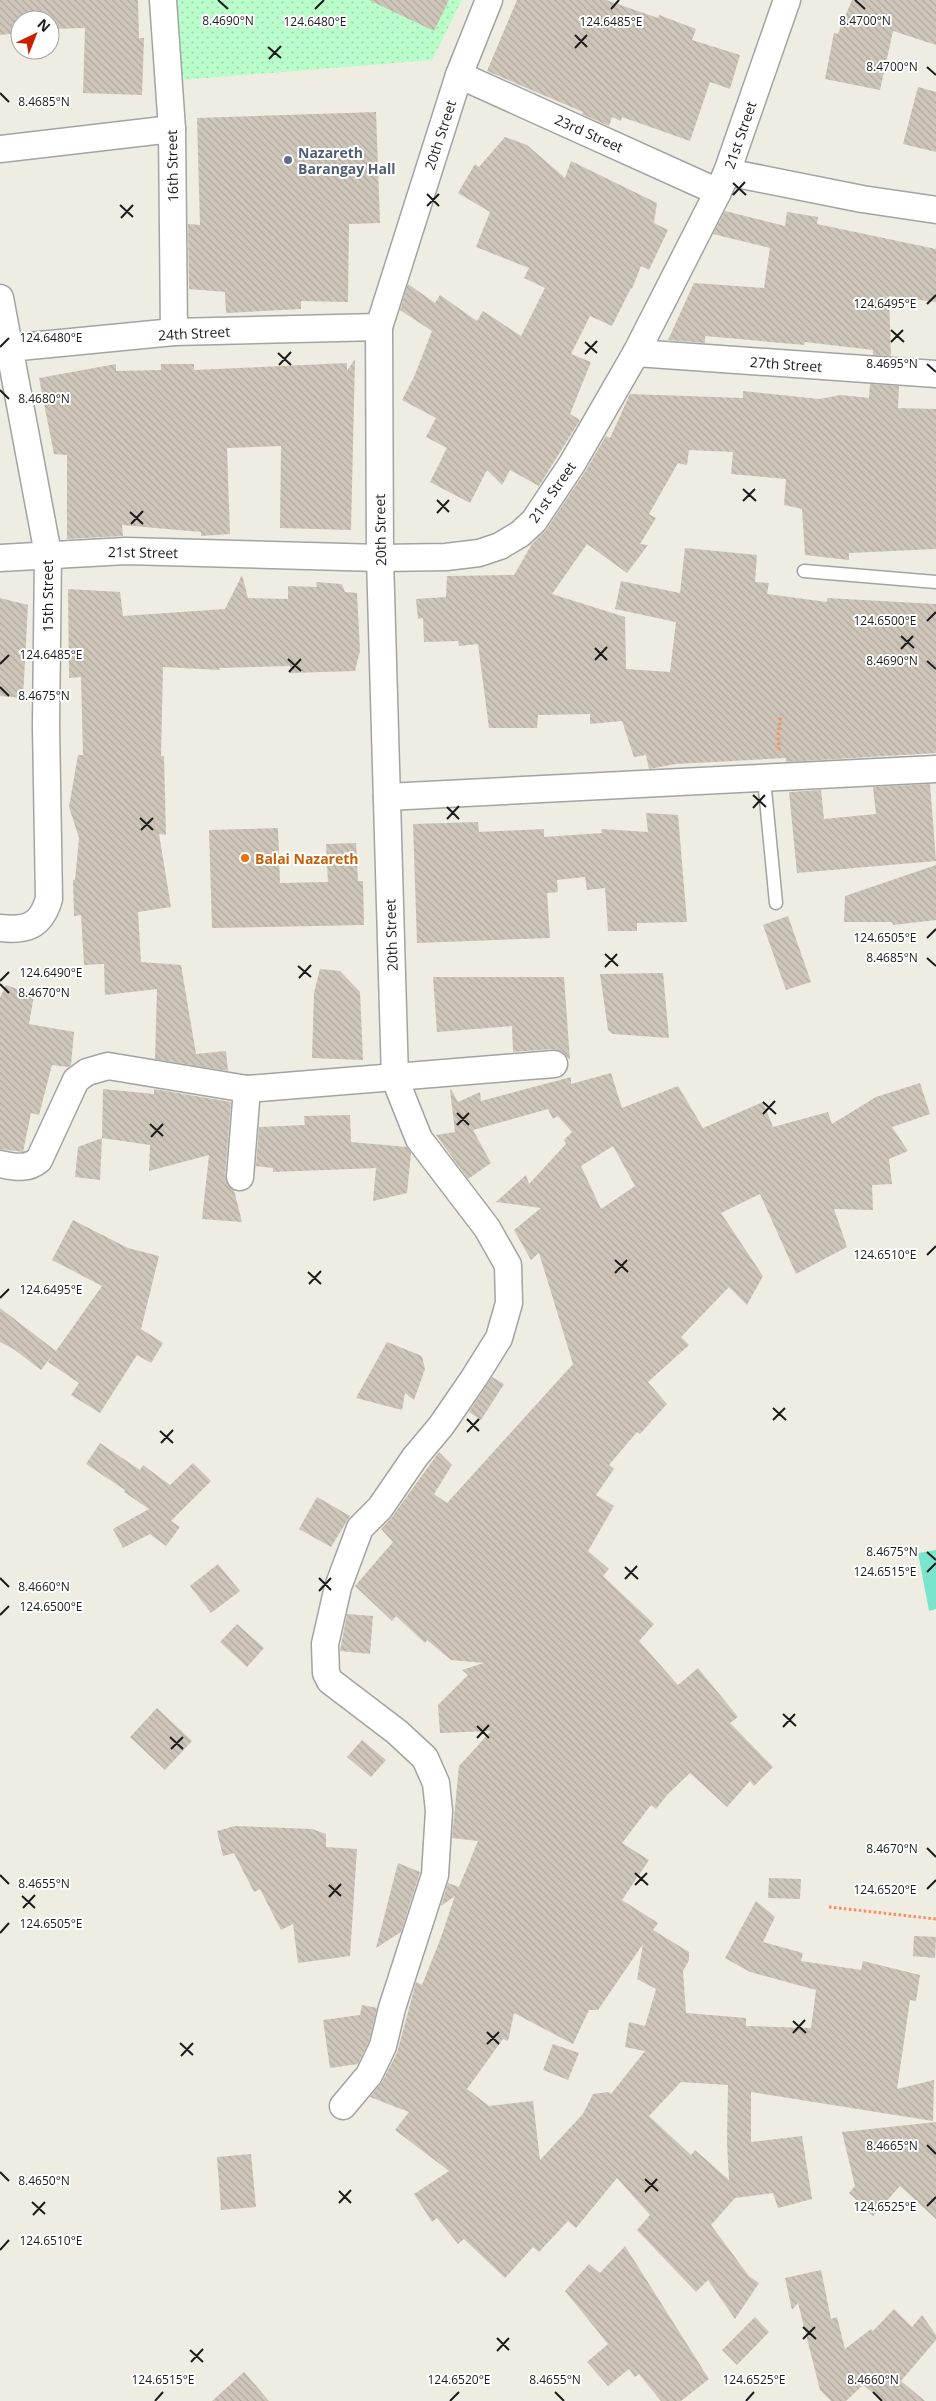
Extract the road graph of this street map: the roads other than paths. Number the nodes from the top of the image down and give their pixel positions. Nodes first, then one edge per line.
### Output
1 (163, 0) edge
2 (489, 0) edge
3 (787, 0) edge
4 (459, 75) junction
5 (172, 129) junction
6 (0, 149) edge
7 (723, 182) junction
8 (936, 210) edge
9 (0, 298) edge
10 (379, 327) junction
11 (174, 332) junction
12 (9, 348) junction
13 (636, 354) junction
14 (936, 374) edge
15 (48, 554) junction
16 (0, 558) edge
17 (380, 558) junction
18 (804, 570) dead end
19 (936, 582) edge
20 (936, 769) edge
21 (772, 779) junction
22 (387, 797) junction
23 (776, 903) dead end
24 (0, 928) edge
25 (554, 1064) dead end
26 (395, 1078) junction
27 (247, 1089) junction
28 (0, 1164) edge
29 (240, 1177) dead end
30 (343, 2106) dead end

1 - 5 street, 16th Street
2 - 4 street, 20th Street
3 - 7 street, 21st Street
4 - 7 street, 23rd Street
4 - 10 street, 20th Street
5 - 6 street
5 - 11 street, 16th Street
7 - 8 street, 23rd Street
7 - 13 street, 21st Street
9 - 12 street, 15th Street
10 - 11 street, 24th Street
10 - 17 street, 20th Street
11 - 12 street, 24th Street
12 - 15 street, 15th Street
13 - 14 street, 27th Street
13 - 17 street, 21st Street
15 - 16 street, 21st Street
15 - 17 street, 21st Street
15 - 24 street, 15th Street
17 - 22 street, 20th Street
18 - 19 lane
20 - 21 street
21 - 22 street
21 - 23 lane
22 - 26 street, 20th Street
25 - 26 street
26 - 27 street
26 - 30 street, 20th Street
27 - 28 street
27 - 29 street

